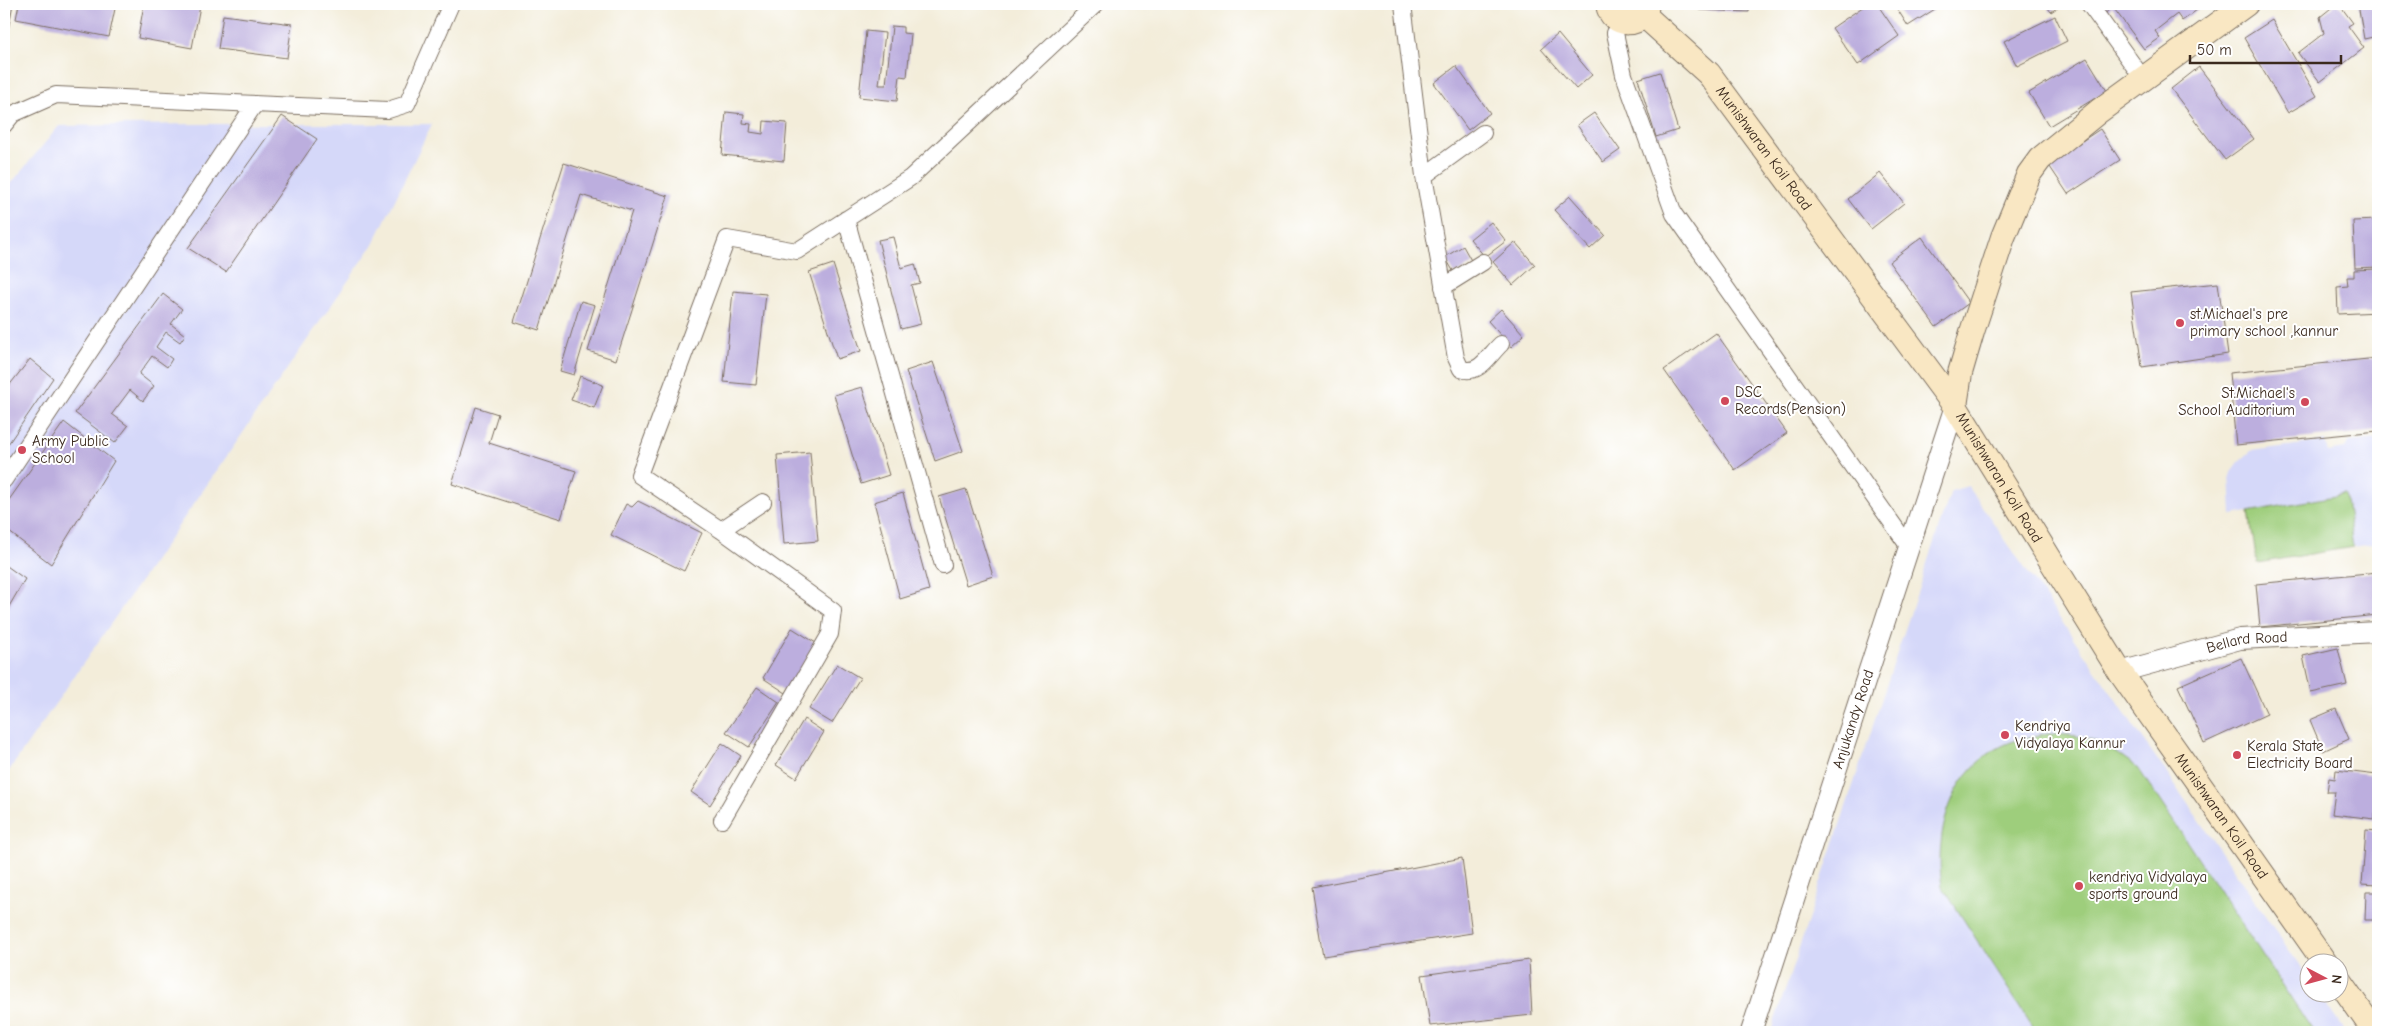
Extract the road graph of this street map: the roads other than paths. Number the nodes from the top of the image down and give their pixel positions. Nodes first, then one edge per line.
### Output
1 (451, 4) edge
2 (1096, 4) edge
3 (1403, 4) edge
4 (2090, 4) edge
5 (2246, 4) edge
6 (1646, 9) edge
7 (1614, 13) edge
8 (2144, 80) junction
9 (255, 104) junction
10 (4, 125) edge
11 (1483, 134) dead end
12 (1424, 176) junction
13 (846, 219) junction
14 (1484, 262) dead end
15 (1444, 287) junction
16 (1501, 344) dead end
17 (1955, 406) junction
18 (4, 480) edge
19 (763, 502) dead end
20 (721, 530) junction
21 (1909, 547) junction
22 (942, 565) dead end
23 (2378, 632) edge
24 (2120, 672) junction
25 (722, 820) dead end
26 (2319, 954) edge
27 (2350, 996) edge
28 (1751, 1032) edge
29 (2375, 1032) edge

1 - 9 street
2 - 13 street
3 - 12 street
4 - 8 street
5 - 8 main road
6 - 7 main road
6 - 17 main road, Munishwaran Koil Road
7 - 21 street
8 - 17 main road
9 - 10 street
9 - 18 street
11 - 12 street
12 - 15 street
13 - 20 street
13 - 22 street
14 - 15 street
15 - 16 street
17 - 21 street, Anjukandy Road
17 - 24 main road, Munishwaran Koil Road
19 - 20 street
20 - 25 street
21 - 28 street, Anjukandy Road
23 - 24 street, Bellard Road
24 - 26 main road, Munishwaran Koil Road
27 - 29 main road

